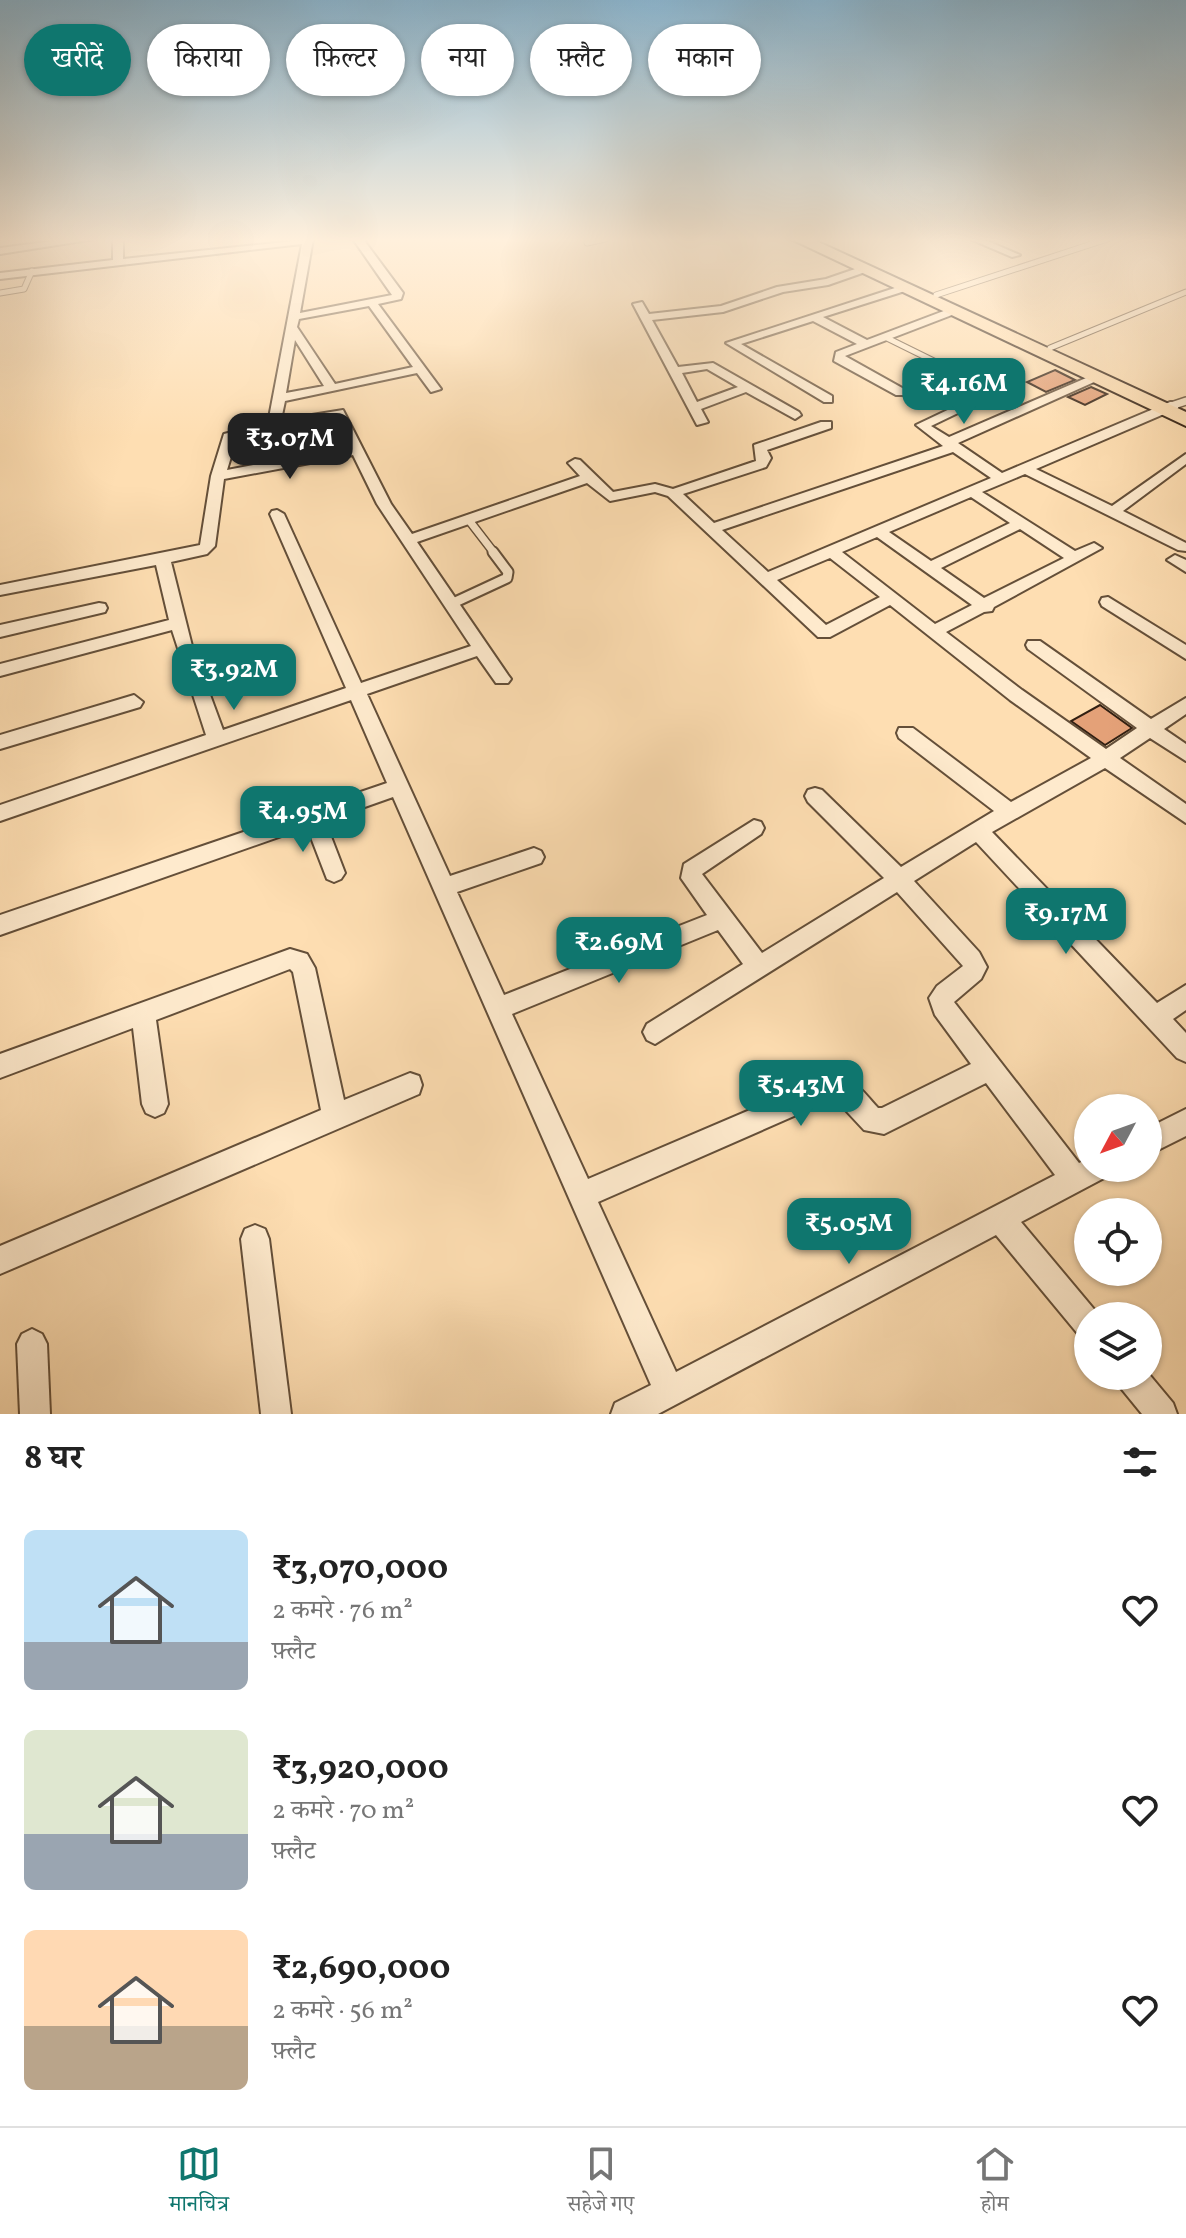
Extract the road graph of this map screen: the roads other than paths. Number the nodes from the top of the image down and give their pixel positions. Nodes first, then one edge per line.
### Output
1 (296, 305) edge
2 (364, 305) edge
3 (373, 305) edge
4 (638, 305) edge
5 (735, 305) edge
6 (854, 305) edge
7 (940, 305) edge
8 (957, 305) edge
9 (1154, 305) edge
10 (953, 311) junction
11 (645, 318) junction
12 (816, 318) junction
13 (293, 322) junction
14 (885, 337) junction
15 (866, 344) junction
16 (1050, 348) junction
17 (420, 369) junction
18 (674, 371) junction
19 (962, 375) dead end
20 (1097, 378) junction
21 (748, 387) junction
22 (332, 388) junction
23 (435, 389) dead end
24 (900, 392) dead end
25 (280, 398) junction
26 (828, 399) dead end
27 (979, 400) dead end
28 (694, 407) junction
29 (1179, 409) edge
30 (795, 415) dead end
31 (702, 422) dead end
32 (274, 425) junction
33 (826, 425) dead end
34 (950, 445) junction
35 (356, 450) junction
36 (1186, 458) edge
37 (575, 463) dead end
38 (1026, 469) junction
39 (218, 476) junction
40 (588, 478) junction
41 (1002, 479) junction
42 (973, 492) junction
43 (673, 493) junction
44 (1113, 512) junction
45 (277, 514) dead end
46 (468, 519) junction
47 (1021, 523) junction
48 (712, 529) junction
49 (879, 532) junction
50 (408, 540) junction
51 (1094, 548) dead end
52 (832, 552) junction
53 (1075, 558) junction
54 (1181, 558) edge
55 (163, 560) junction
56 (929, 568) junction
57 (766, 579) junction
58 (0, 590) edge
59 (889, 599) junction
60 (1108, 602) dead end
61 (451, 604) junction
62 (986, 607) junction
63 (99, 608) dead end
64 (177, 623) junction
65 (0, 631) edge
66 (932, 632) junction
67 (1034, 645) dead end
68 (482, 648) junction
69 (1186, 653) edge
70 (0, 670) edge
71 (502, 679) dead end
72 (359, 692) junction
73 (134, 702) dead end
74 (1186, 705) edge
75 (1150, 728) junction
76 (906, 733) dead end
77 (217, 740) junction
78 (0, 742) edge
79 (1186, 754) edge
80 (1108, 757) junction
81 (401, 786) junction
82 (815, 796) dead end
83 (0, 813) edge
84 (1011, 813) junction
85 (1186, 815) edge
86 (314, 819) junction
87 (754, 828) dead end
88 (978, 830) junction
89 (534, 857) dead end
90 (334, 873) dead end
91 (900, 880) junction
92 (445, 887) junction
93 (722, 919) junction
94 (0, 925) edge
95 (759, 967) junction
96 (1186, 996) edge
97 (499, 1008) junction
98 (143, 1013) junction
99 (1156, 1017) junction
100 (655, 1032) dead end
101 (1186, 1050) edge
102 (0, 1066) edge
103 (989, 1068) junction
104 (410, 1085) dead end
105 (155, 1104) dead end
106 (335, 1117) junction
107 (1186, 1122) edge
108 (1162, 1135) edge
109 (1074, 1161) edge
110 (1074, 1180) edge
111 (582, 1195) junction
112 (999, 1217) junction
113 (255, 1239) dead end
114 (0, 1260) edge
115 (1074, 1307) edge
116 (32, 1344) dead end
117 (1142, 1390) edge
118 (669, 1391) junction
119 (35, 1414) edge
120 (276, 1414) edge
121 (626, 1414) edge
122 (1162, 1414) edge

1 - 13 street
2 - 13 street
3 - 17 street
4 - 11 street
5 - 11 street
6 - 12 street
7 - 10 highway
8 - 16 highway
9 - 16 lane
10 - 14 street
10 - 20 highway
11 - 18 street
12 - 15 street
12 - 26 street
13 - 22 street
13 - 25 street
14 - 15 street
14 - 19 lane
15 - 24 street
16 - 29 highway
17 - 22 street
17 - 23 street
18 - 21 street
18 - 28 street
20 - 29 highway
20 - 34 street
21 - 28 street
21 - 30 street
22 - 25 street
25 - 32 street
27 - 34 street
28 - 31 street
29 - 38 street
32 - 35 street
32 - 39 street
33 - 43 street
34 - 41 street
34 - 48 street
35 - 39 street
35 - 50 street
36 - 44 street
37 - 40 street
38 - 41 street
38 - 44 street
39 - 55 street
40 - 43 street
40 - 46 street
41 - 42 street
42 - 47 street
42 - 49 street
43 - 48 street
44 - 54 street
45 - 72 street
46 - 50 street
46 - 61 lane
47 - 53 street
47 - 56 street
48 - 57 street
49 - 52 street
49 - 56 street
50 - 61 street
51 - 53 street
52 - 57 street
52 - 59 street
53 - 62 street
55 - 58 street
55 - 64 street
56 - 62 street
57 - 59 street
59 - 66 street
60 - 69 street
61 - 68 street
62 - 66 street
63 - 65 street
64 - 70 street
64 - 77 street
66 - 80 street
67 - 75 street
68 - 71 street
68 - 72 street
72 - 77 street
72 - 81 street
73 - 78 street
74 - 75 street
75 - 79 street
75 - 80 street
76 - 84 street
77 - 83 street
80 - 84 street
80 - 85 street
81 - 86 street
81 - 92 street
82 - 91 street
84 - 88 street
86 - 90 street
86 - 94 street
87 - 93 street
88 - 91 street
88 - 99 street
89 - 92 street
91 - 95 street
91 - 103 street
92 - 97 street
93 - 95 street
93 - 97 street
95 - 100 street
96 - 99 street
97 - 111 street
98 - 102 street
98 - 105 street
98 - 106 street
99 - 101 street
103 - 109 street
103 - 111 street
104 - 106 street
106 - 114 street
107 - 108 street
110 - 112 street
111 - 118 street
112 - 115 street
112 - 118 street
113 - 120 street
116 - 119 street
117 - 122 street
118 - 121 street

